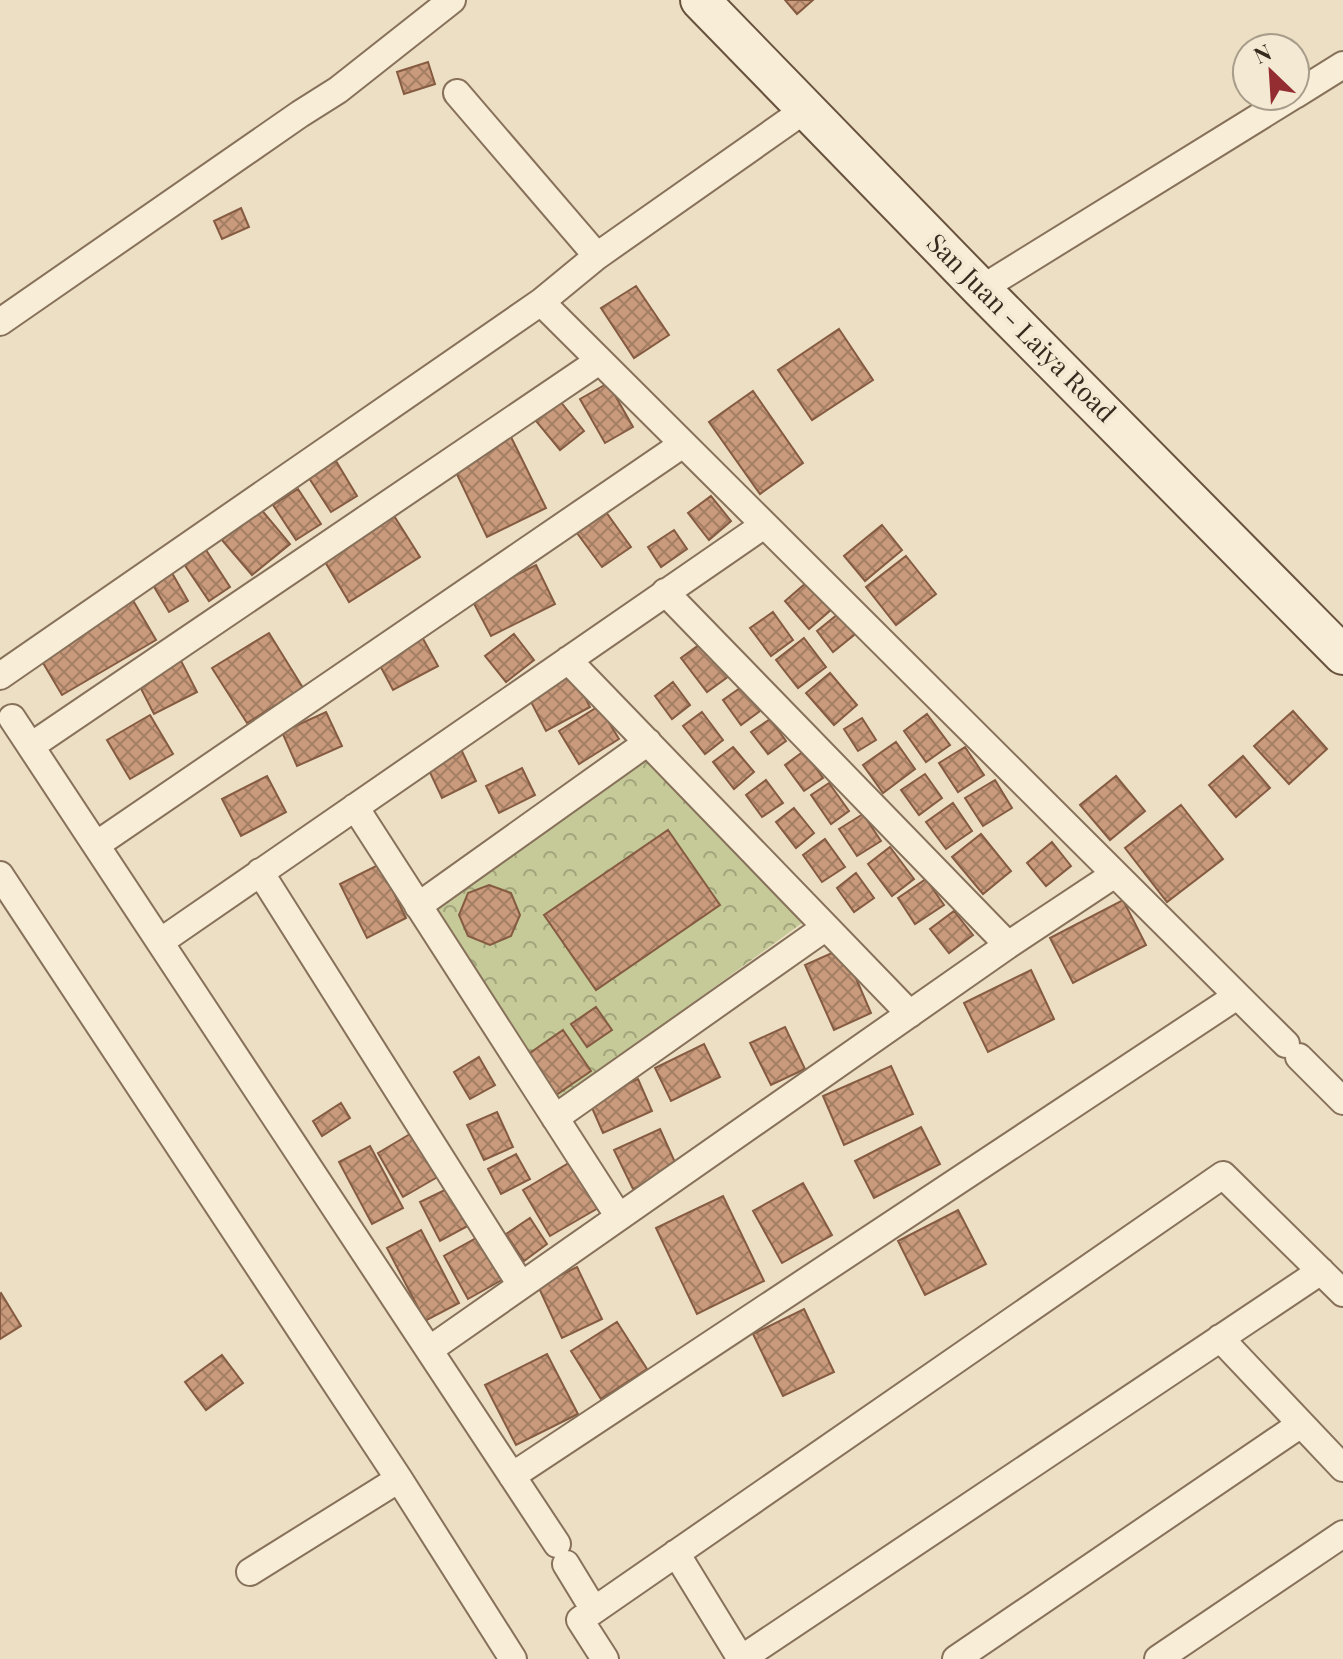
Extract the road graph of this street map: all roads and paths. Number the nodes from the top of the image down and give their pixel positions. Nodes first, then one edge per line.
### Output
1 (452, 0) edge
2 (700, 0) edge
3 (1343, 65) edge
4 (1311, 85) edge
5 (457, 93) dead end
6 (806, 109) junction
7 (1267, 112) edge
8 (597, 256) junction
9 (981, 289) junction
10 (541, 302) junction
11 (0, 322) edge
12 (599, 361) junction
13 (683, 444) junction
14 (764, 525) junction
15 (665, 592) junction
16 (1343, 655) edge
17 (568, 660) junction
18 (0, 676) edge
19 (12, 718) dead end
20 (648, 742) junction
21 (31, 746) junction
22 (355, 807) junction
23 (96, 845) junction
24 (260, 872) junction
25 (1115, 874) junction
26 (0, 875) edge
27 (418, 906) junction
28 (826, 927) junction
29 (160, 942) junction
30 (1008, 945) junction
31 (1237, 996) junction
32 (910, 1014) junction
33 (1343, 1101) edge
34 (555, 1118) junction
35 (619, 1217) junction
36 (1321, 1271) junction
37 (521, 1285) junction
38 (1343, 1293) edge
39 (1220, 1338) junction
40 (429, 1350) junction
41 (1301, 1424) junction
42 (1343, 1468) edge
43 (512, 1476) junction
44 (399, 1479) junction
45 (1343, 1534) edge
46 (676, 1553) junction
47 (250, 1572) dead end
48 (594, 1610) junction
49 (513, 1659) edge
50 (605, 1659) edge
51 (741, 1659) edge
52 (956, 1659) edge
53 (1158, 1659) edge

1 - 11 street
2 - 6 main road, San Juan - Laiya Road
3 - 4 street
5 - 8 street
6 - 8 street
6 - 9 main road, San Juan - Laiya Road
7 - 9 street
8 - 10 street
9 - 16 main road, San Juan - Laiya Road
10 - 12 street
10 - 18 street
12 - 13 street
12 - 21 street
13 - 14 street
13 - 23 street
14 - 15 street
14 - 25 street
15 - 17 street
15 - 30 street
17 - 20 street
17 - 22 street
19 - 21 street
20 - 27 street
20 - 28 street
21 - 23 street
22 - 24 street
22 - 27 street
23 - 29 street
24 - 29 street
24 - 37 street
25 - 30 street
25 - 31 street
26 - 44 street
27 - 34 street
28 - 32 street
28 - 34 street
29 - 40 street
30 - 32 street
31 - 33 street
31 - 43 street
32 - 35 street
34 - 35 street
35 - 37 street
36 - 38 street
36 - 39 street
36 - 46 street
37 - 40 street
39 - 41 street
39 - 51 street
40 - 43 street
41 - 42 street
41 - 52 street
43 - 48 street
44 - 47 street
44 - 49 street
45 - 53 street
46 - 48 street
46 - 51 street
48 - 50 street

